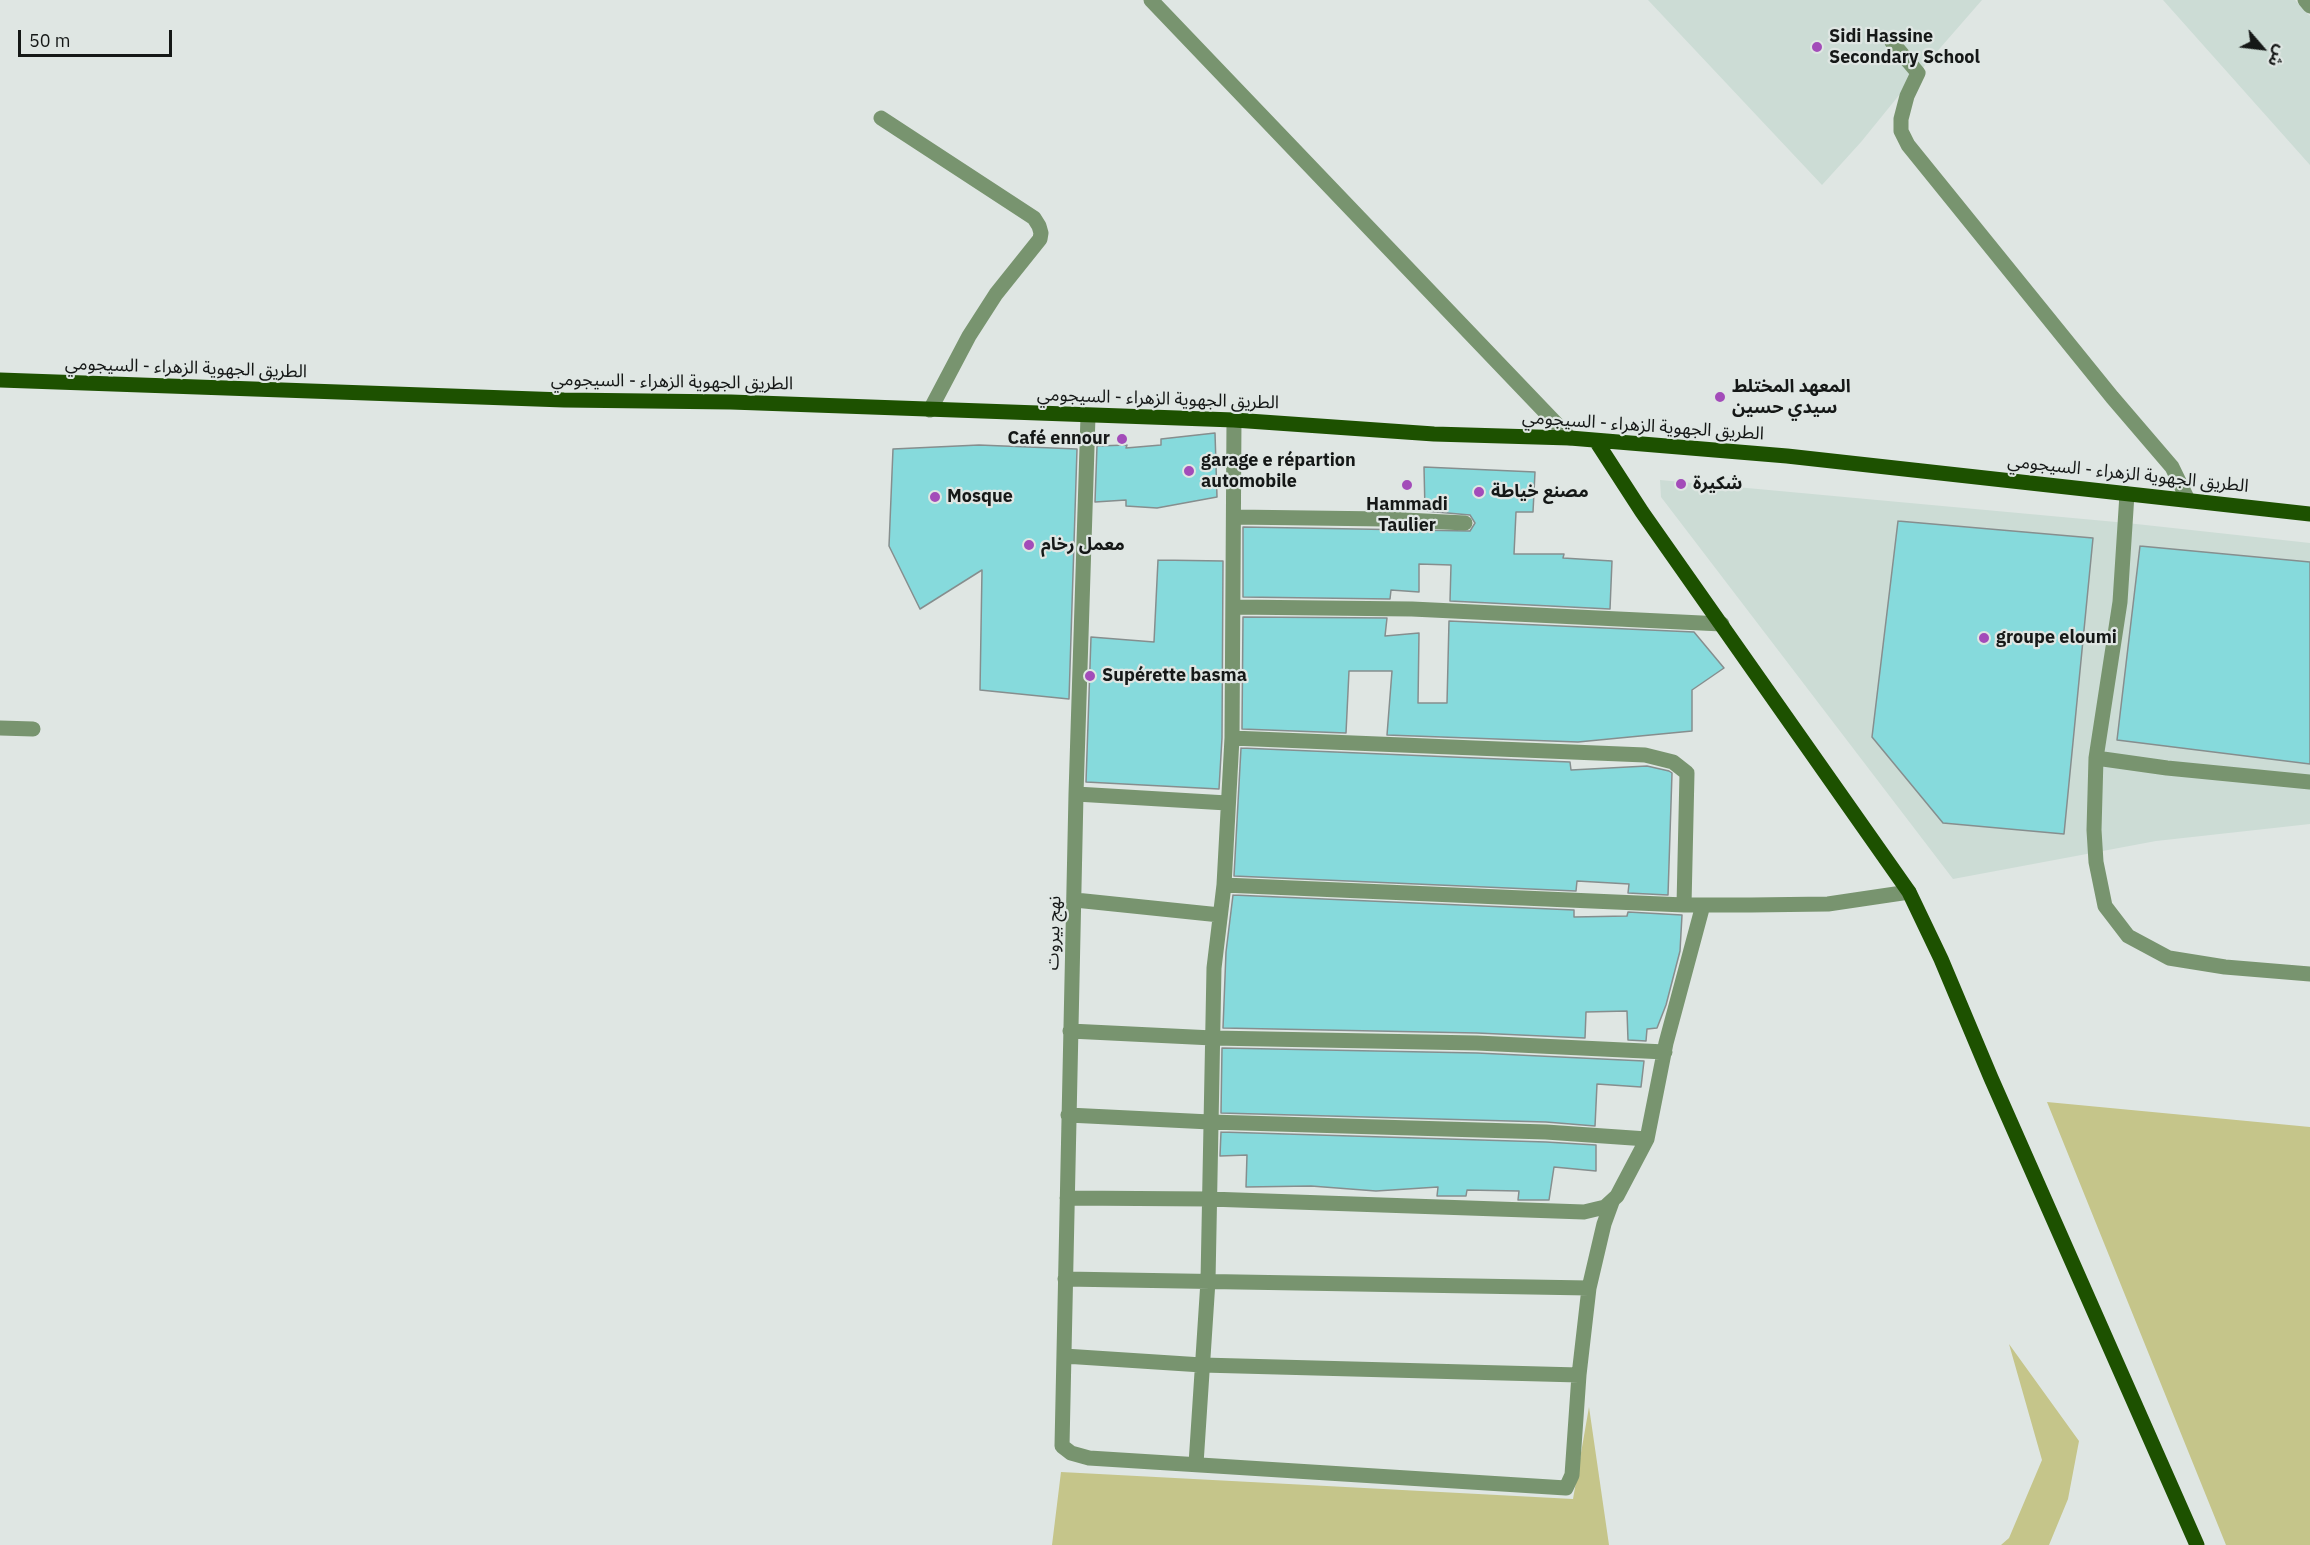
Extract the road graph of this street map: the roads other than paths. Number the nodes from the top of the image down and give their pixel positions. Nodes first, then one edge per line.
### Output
1 (1151, 0) edge
2 (2305, 0) edge
3 (2310, 6) edge
4 (1892, 42) dead end
5 (881, 118) dead end
6 (0, 380) edge
7 (930, 410) junction
8 (1088, 416) junction
9 (1234, 420) junction
10 (1570, 438) junction
11 (1596, 441) junction
12 (2127, 494) junction
13 (2188, 501) junction
14 (2310, 514) edge
15 (1235, 517) junction
16 (1465, 523) dead end
17 (1234, 607) junction
18 (1722, 624) junction
19 (0, 728) edge
20 (33, 729) dead end
21 (1232, 738) junction
22 (2096, 758) junction
23 (2310, 782) edge
24 (1076, 794) junction
25 (1227, 803) junction
26 (1224, 885) junction
27 (1909, 892) junction
28 (1075, 900) junction
29 (1684, 904) junction
30 (1703, 904) junction
31 (1220, 915) junction
32 (2310, 975) edge
33 (1070, 1031) junction
34 (1213, 1038) junction
35 (1665, 1052) junction
36 (1068, 1114) junction
37 (1210, 1122) junction
38 (1647, 1139) junction
39 (1067, 1198) junction
40 (1209, 1199) junction
41 (1612, 1202) junction
42 (1065, 1279) junction
43 (1208, 1281) junction
44 (1589, 1288) junction
45 (1064, 1356) junction
46 (1202, 1365) junction
47 (1579, 1375) junction
48 (1196, 1464) junction
49 (2197, 1545) edge

1 - 10 street
2 - 3 street
4 - 13 street
5 - 7 street
6 - 7 main road, الطريق الجهوية الزهراء - السيجومي
7 - 8 main road, الطريق الجهوية الزهراء - السيجومي
8 - 9 main road, الطريق الجهوية الزهراء - السيجومي
8 - 24 street, نهج بيروت
9 - 10 main road, الطريق الجهوية الزهراء - السيجومي
9 - 15 street
10 - 11 main road, الطريق الجهوية الزهراء - السيجومي
11 - 12 main road, الطريق الجهوية الزهراء - السيجومي
11 - 18 main road
12 - 13 main road, الطريق الجهوية الزهراء - السيجومي
12 - 22 street
13 - 14 main road, الطريق الجهوية الزهراء - السيجومي
15 - 16 street
15 - 17 street
17 - 18 street
17 - 21 street
18 - 27 main road
19 - 20 street
21 - 25 street
21 - 29 street
22 - 23 street
22 - 32 street
24 - 25 street
24 - 28 street, نهج بيروت
25 - 26 street
26 - 29 street
26 - 31 street
27 - 30 street
27 - 49 main road
28 - 31 street
28 - 33 street, نهج بيروت
29 - 30 street
30 - 35 street
31 - 34 street
33 - 34 street
33 - 36 street, نهج بيروت
34 - 35 street
34 - 37 street
35 - 38 street
36 - 37 street
36 - 39 street, نهج بيروت
37 - 38 street
37 - 40 street
38 - 41 street
39 - 40 street
39 - 42 street, نهج بيروت
40 - 41 street
40 - 43 street
41 - 44 street
42 - 43 street
42 - 45 street, نهج بيروت
43 - 44 street
43 - 46 street
44 - 47 street
45 - 46 street
45 - 48 street, نهج بيروت
46 - 47 street
46 - 48 street
47 - 48 street

